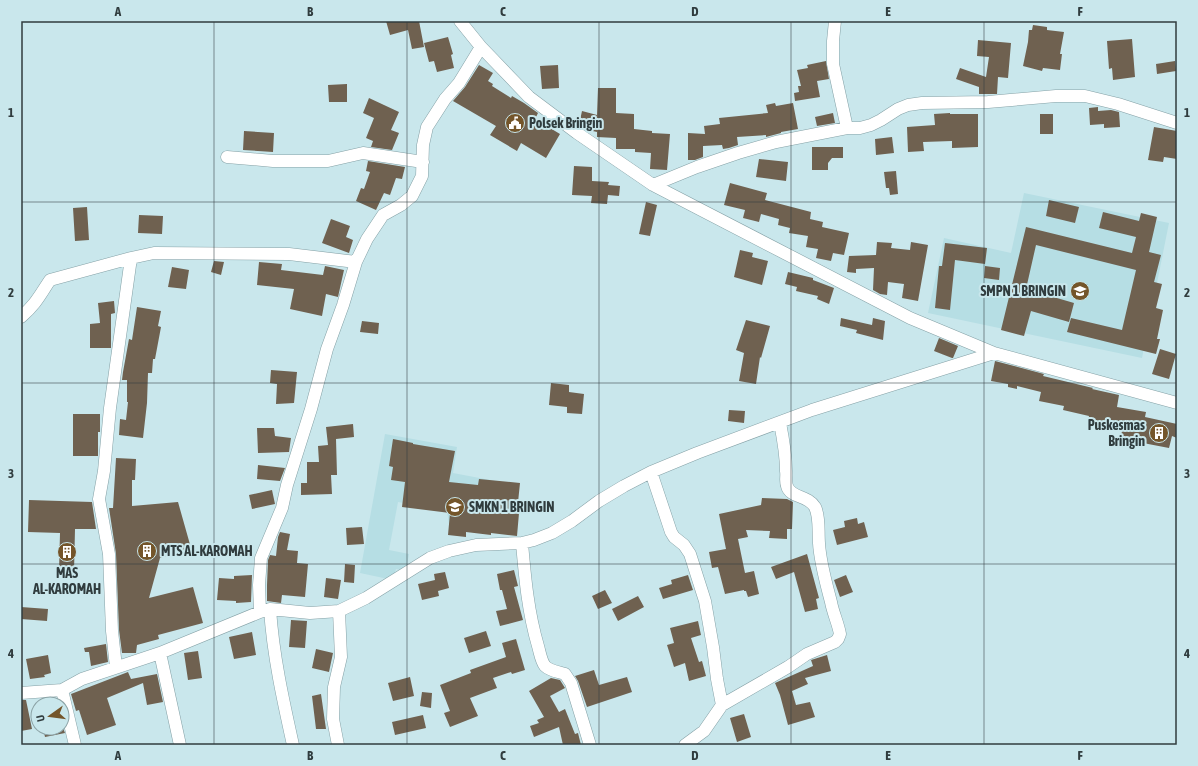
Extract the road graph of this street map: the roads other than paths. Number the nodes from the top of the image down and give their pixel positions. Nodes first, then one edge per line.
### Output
1 (460, 21) edge
2 (835, 21) edge
3 (481, 47) junction
4 (1177, 123) edge
5 (847, 128) junction
6 (228, 157) dead end
7 (423, 162) junction
8 (653, 185) junction
9 (131, 258) junction
10 (356, 262) junction
11 (21, 317) edge
12 (994, 353) junction
13 (1177, 402) edge
14 (780, 423) junction
15 (651, 472) junction
16 (522, 543) junction
17 (265, 611) junction
18 (339, 611) junction
19 (160, 653) junction
20 (116, 667) junction
21 (62, 690) junction
22 (21, 693) edge
23 (722, 705) junction
24 (75, 745) edge
25 (180, 745) edge
26 (294, 745) edge
27 (338, 745) edge
28 (590, 745) edge
29 (685, 745) edge

1 - 3 street
2 - 5 street
3 - 7 street
3 - 8 street
4 - 5 street
5 - 8 street
6 - 7 street
7 - 10 street
8 - 12 street
9 - 10 street
9 - 11 street
9 - 20 street
10 - 17 street
12 - 13 street
12 - 14 street
14 - 15 street
14 - 23 street
15 - 16 street
15 - 23 street
16 - 18 street
16 - 28 street
17 - 18 street
17 - 19 street
17 - 26 street
18 - 27 street
19 - 20 street
19 - 25 street
20 - 21 street
21 - 22 street
21 - 24 street
23 - 29 street

